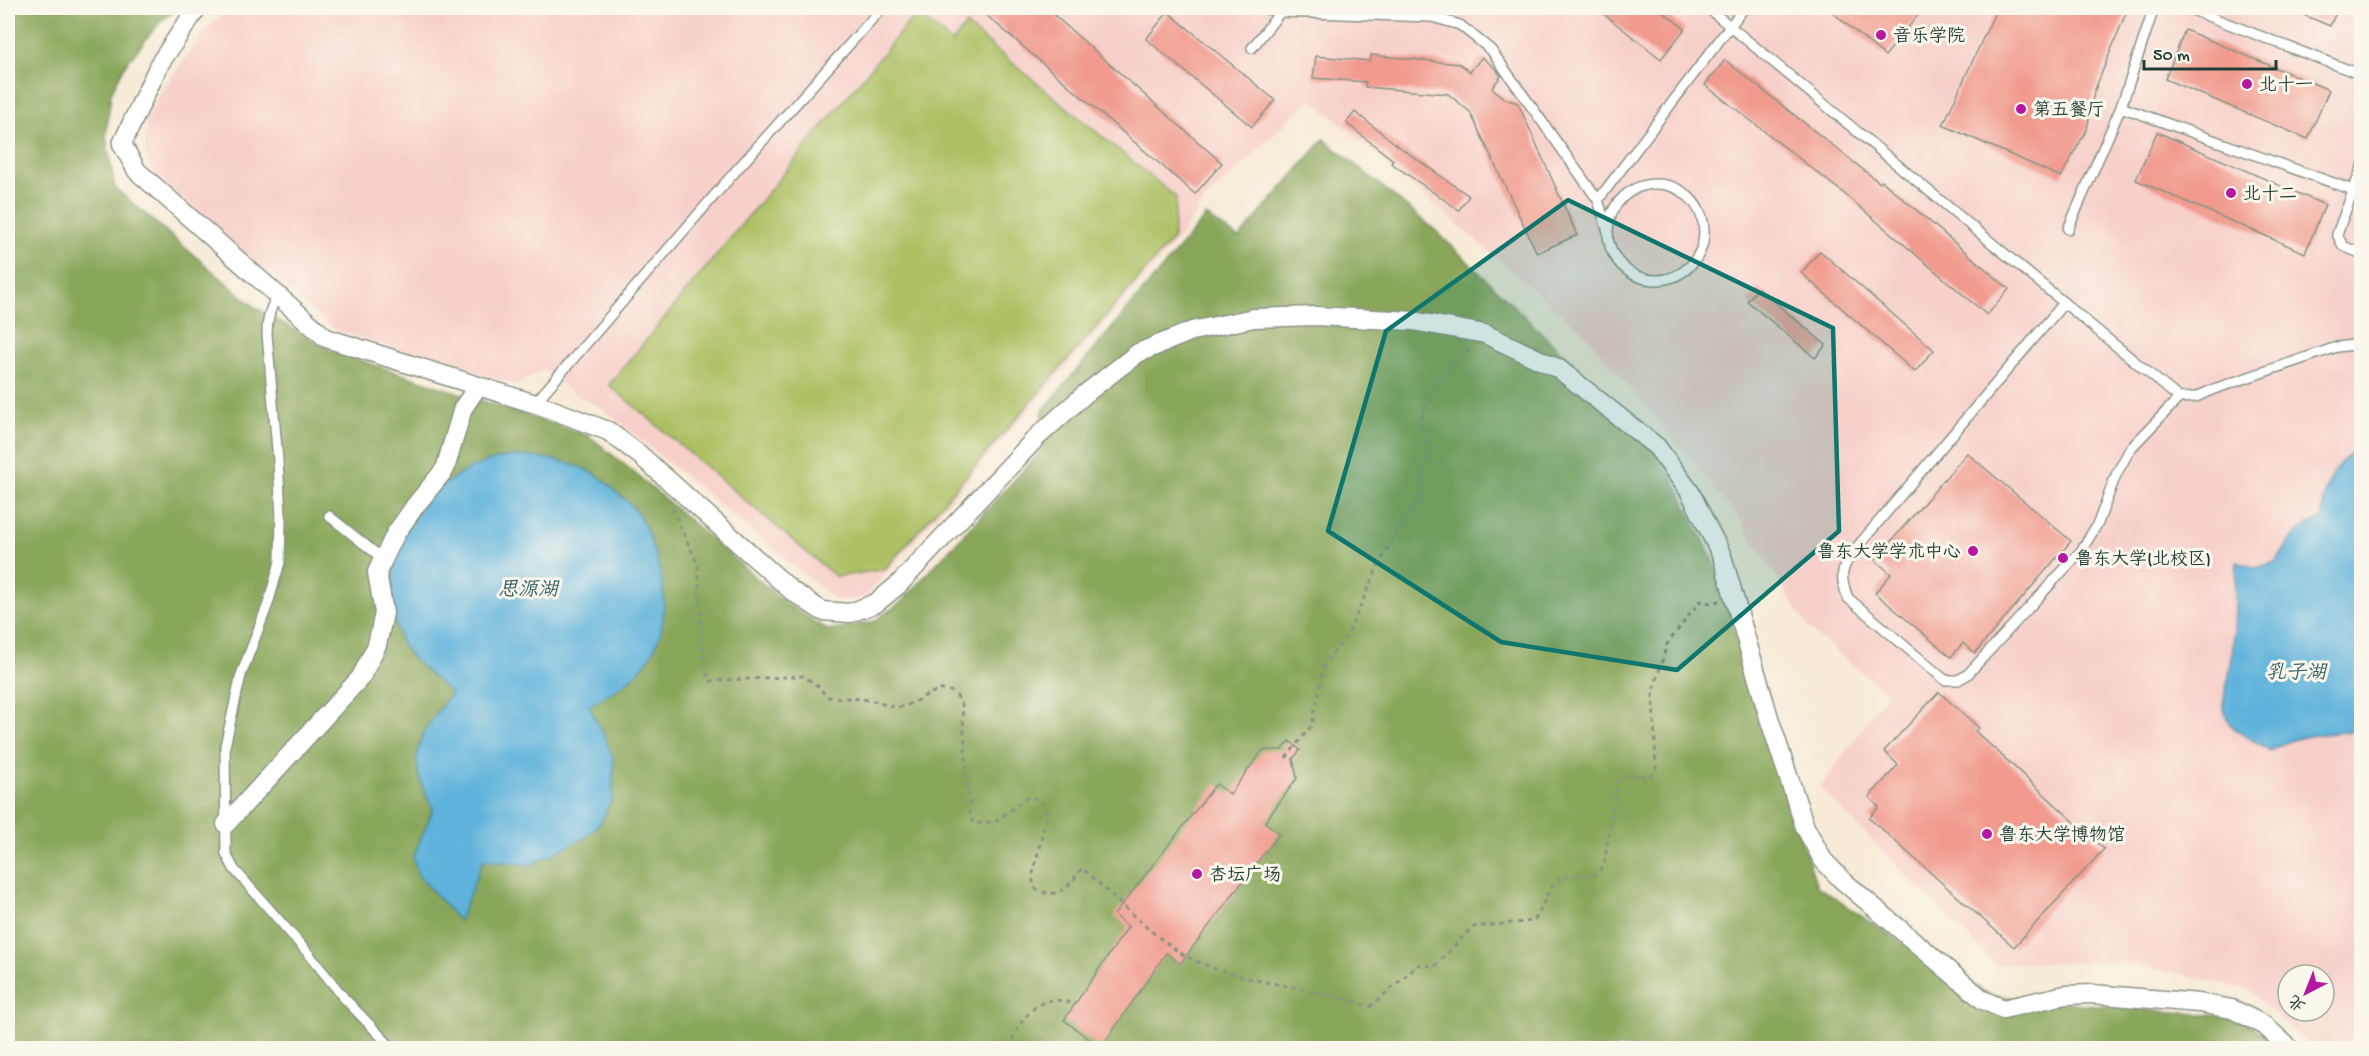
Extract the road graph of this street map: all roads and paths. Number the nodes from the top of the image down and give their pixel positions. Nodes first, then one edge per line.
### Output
1 (197, 8) edge
2 (882, 8) edge
3 (1262, 8) edge
4 (1708, 8) edge
5 (1744, 8) edge
6 (2154, 8) edge
7 (2187, 8) edge
8 (1282, 10) edge
9 (1731, 25) junction
10 (1252, 48) dead end
11 (2361, 75) edge
12 (2121, 107) junction
13 (2361, 167) edge
14 (2353, 190) junction
15 (1598, 200) junction
16 (2068, 228) dead end
17 (1607, 229) junction
18 (2361, 254) edge
19 (279, 294) junction
20 (2064, 303) junction
21 (1485, 334) junction
22 (2361, 344) edge
23 (478, 386) junction
24 (2180, 398) junction
25 (534, 404) junction
26 (668, 501) dead end
27 (329, 516) dead end
28 (383, 560) junction
29 (1734, 597) junction
30 (1286, 758) dead end
31 (226, 824) junction
32 (1075, 1004) dead end
33 (392, 1048) edge
34 (1009, 1048) edge
35 (2289, 1048) edge

1 - 19 street
2 - 25 lane
3 - 8 lane
4 - 9 lane
5 - 9 lane
6 - 12 lane
7 - 11 lane
8 - 10 lane
8 - 15 lane
9 - 15 lane
9 - 20 lane
12 - 14 lane
12 - 16 lane
13 - 14 lane
14 - 18 lane
15 - 17 lane
17 - 17 lane
19 - 23 street
19 - 31 lane
20 - 24 lane
20 - 24 lane
21 - 25 street
21 - 29 street
21 - 30 path
22 - 24 lane
23 - 25 street
23 - 28 street
26 - 29 path
27 - 28 lane
28 - 31 street
29 - 35 street
31 - 33 lane
32 - 34 path

